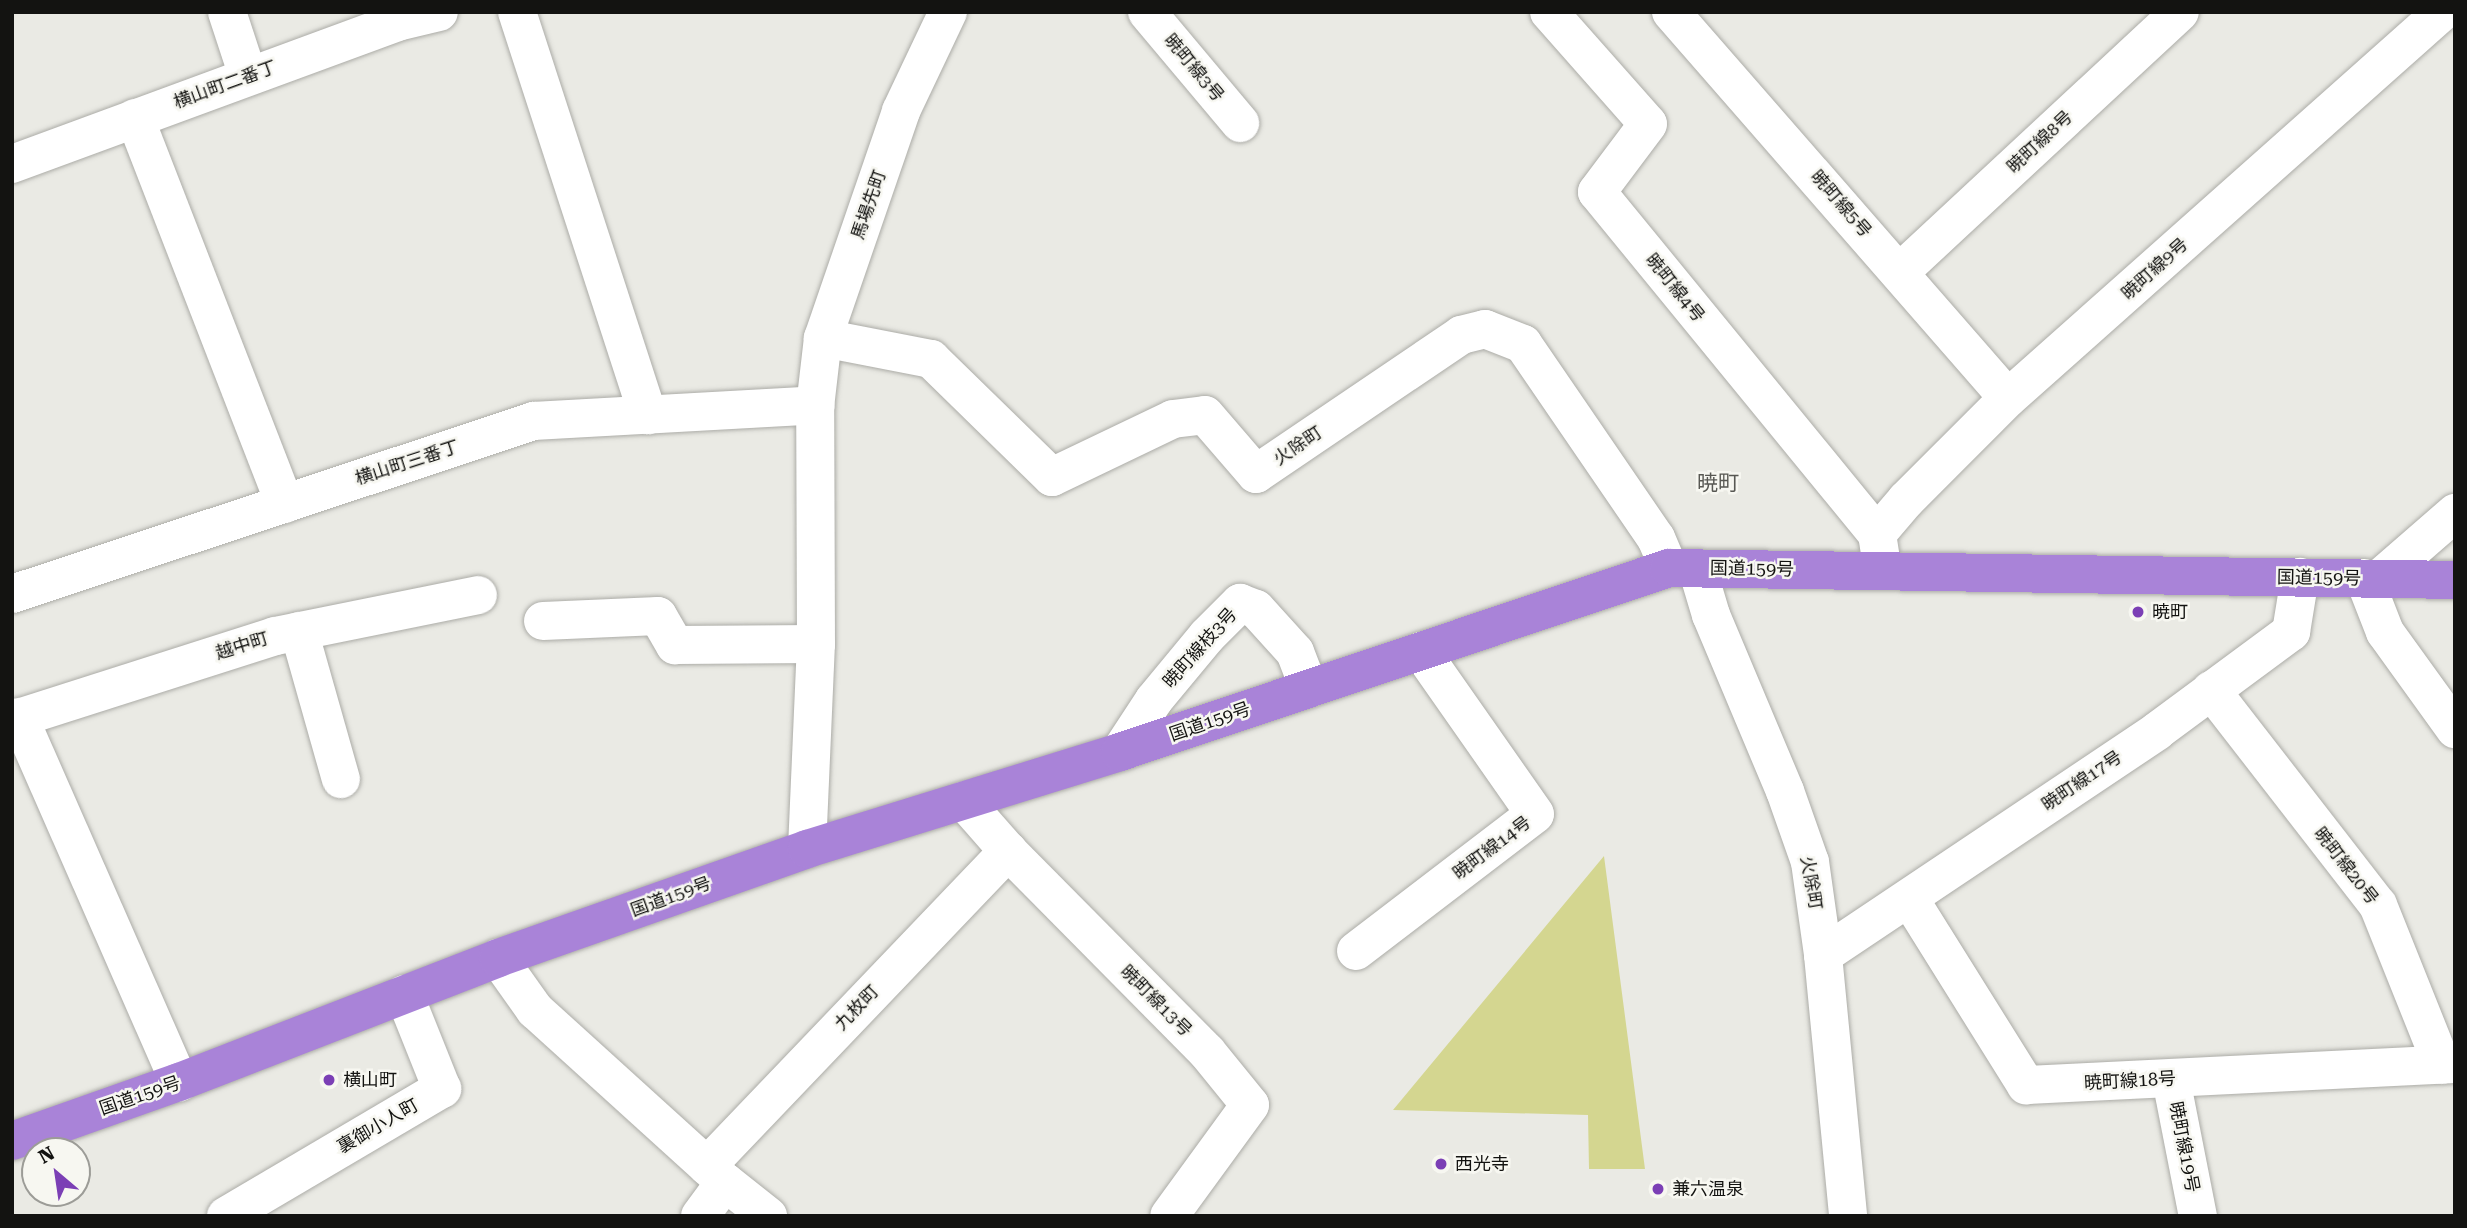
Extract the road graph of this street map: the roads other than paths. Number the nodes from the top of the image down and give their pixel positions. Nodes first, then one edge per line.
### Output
1 (227, 12) edge
2 (439, 12) edge
3 (517, 12) edge
4 (948, 12) edge
5 (1147, 12) edge
6 (1549, 12) edge
7 (1671, 12) edge
8 (2180, 12) edge
9 (2442, 12) edge
10 (248, 76) junction
11 (135, 118) junction
12 (1240, 123) dead end
13 (12, 164) edge
14 (1900, 272) junction
15 (823, 338) junction
16 (2008, 398) junction
17 (816, 405) junction
18 (648, 415) junction
19 (285, 504) junction
20 (2455, 513) edge
21 (1877, 534) junction
22 (1683, 568) junction
23 (1883, 572) junction
24 (2300, 577) junction
25 (2371, 578) junction
26 (2455, 580) edge
27 (12, 594) edge
28 (478, 595) dead end
29 (543, 621) dead end
30 (299, 631) junction
31 (816, 645) junction
32 (1421, 651) junction
33 (1309, 688) junction
34 (2211, 690) junction
35 (16, 718) edge
36 (2455, 729) edge
37 (1120, 752) junction
38 (341, 779) dead end
39 (964, 801) junction
40 (807, 849) junction
41 (1008, 851) junction
42 (1909, 898) junction
43 (1356, 951) dead end
44 (1823, 955) junction
45 (498, 958) junction
46 (404, 994) junction
47 (2448, 1065) edge
48 (2171, 1079) junction
49 (179, 1082) junction
50 (12, 1140) edge
51 (716, 1174) junction
52 (226, 1216) edge
53 (700, 1216) edge
54 (768, 1216) edge
55 (1169, 1216) edge
56 (1848, 1216) edge
57 (2198, 1216) edge

1 - 10 street
2 - 10 street, 横山町二番丁
3 - 18 street
4 - 15 street, 馬場先町
5 - 12 street, 暁町線3号
6 - 21 street, 暁町線4号
7 - 14 street, 暁町線5号
8 - 14 street, 暁町線8号
9 - 16 street, 暁町線9号
10 - 11 street, 横山町二番丁
11 - 13 street, 横山町二番丁
11 - 19 street
14 - 16 street, 暁町線5号
15 - 17 street, 馬場先町
15 - 22 street, 火除町
16 - 21 street, 暁町線9号
17 - 18 street, 横山町三番丁
17 - 31 street, 馬場先町
18 - 19 street, 横山町三番丁
19 - 27 street, 横山町三番丁
20 - 25 street
21 - 23 street
22 - 23 highway, 国道159号
22 - 32 highway, 国道159号
22 - 44 street, 火除町
23 - 24 highway, 国道159号
24 - 25 highway, 国道159号
24 - 34 street, 暁町線17号
25 - 26 highway, 国道159号
25 - 36 street
28 - 30 street, 越中町
29 - 31 street
30 - 35 street, 越中町
30 - 38 street
31 - 40 street, 馬場先町
32 - 33 highway, 国道159号
32 - 43 street, 暁町線14号
33 - 37 highway, 国道159号
33 - 37 street, 暁町線枝3号
34 - 42 street, 暁町線17号
34 - 47 street, 暁町線20号
35 - 49 street
37 - 39 highway, 国道159号
39 - 40 highway, 国道159号
39 - 41 street, 暁町線13号
40 - 45 highway, 国道159号
41 - 51 street, 九枚町
41 - 55 street, 暁町線13号
42 - 44 street, 暁町線17号
42 - 48 street, 暁町線18号
44 - 56 street, 火除町
45 - 46 highway, 国道159号
45 - 51 street
46 - 49 highway, 国道159号
46 - 52 street, 裏御小人町
47 - 48 street, 暁町線18号
48 - 57 street, 暁町線19号
49 - 50 highway, 国道159号
51 - 53 street, 九枚町
51 - 54 street

